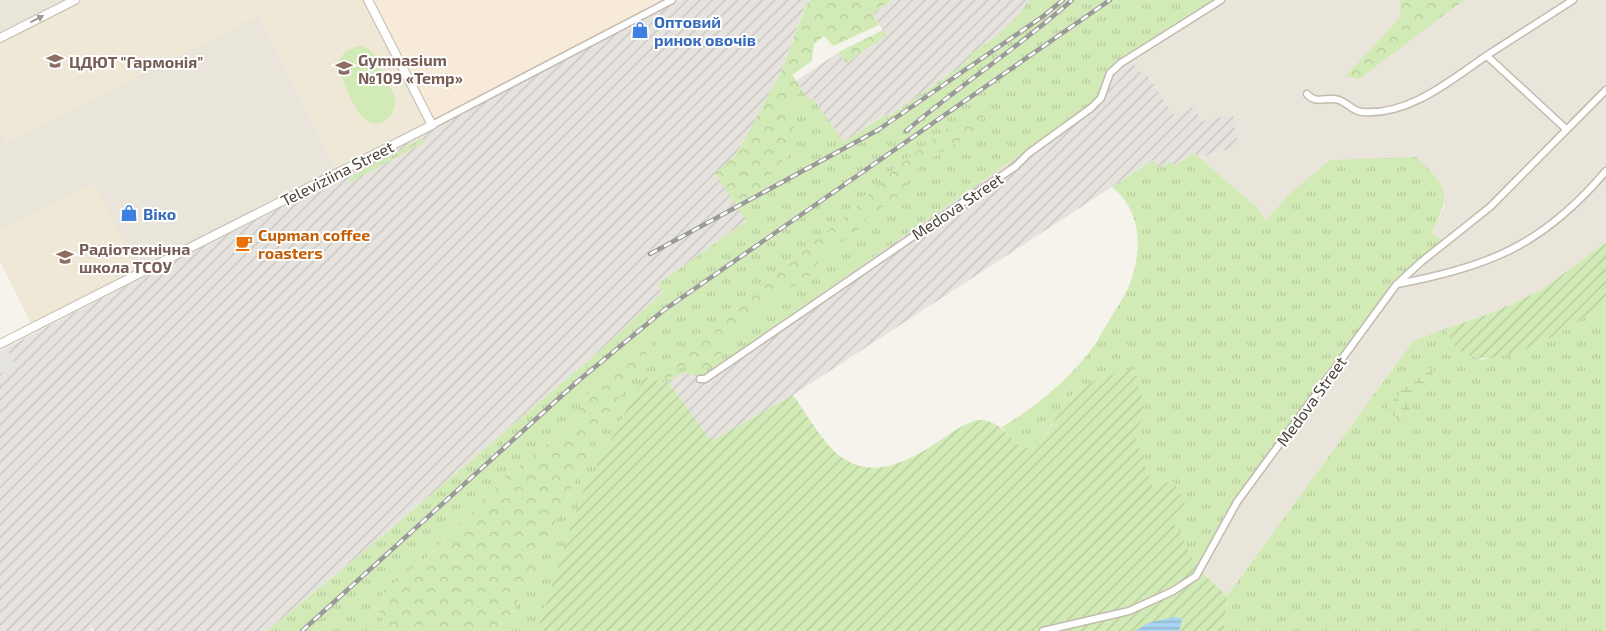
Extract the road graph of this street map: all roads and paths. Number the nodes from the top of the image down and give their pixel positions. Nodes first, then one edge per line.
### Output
1 (75, 0) edge
2 (368, 0) edge
3 (672, 0) edge
4 (1221, 0) edge
5 (1573, 0) edge
6 (0, 38) edge
7 (1487, 56) junction
8 (1606, 90) edge
9 (1307, 94) dead end
10 (432, 126) junction
11 (1566, 129) junction
12 (1606, 171) edge
13 (1396, 284) junction
14 (0, 344) edge
15 (700, 379) dead end
16 (1043, 631) edge

6 -> 1 street
2 - 10 street
3 - 10 street, Televiziina Street
4 - 15 street, Medova Street
5 - 7 street
7 - 9 street
7 - 11 street
8 - 11 street, Medova Street
10 - 14 street, Televiziina Street
11 - 13 street, Medova Street
12 - 13 street
13 - 16 street, Medova Street

